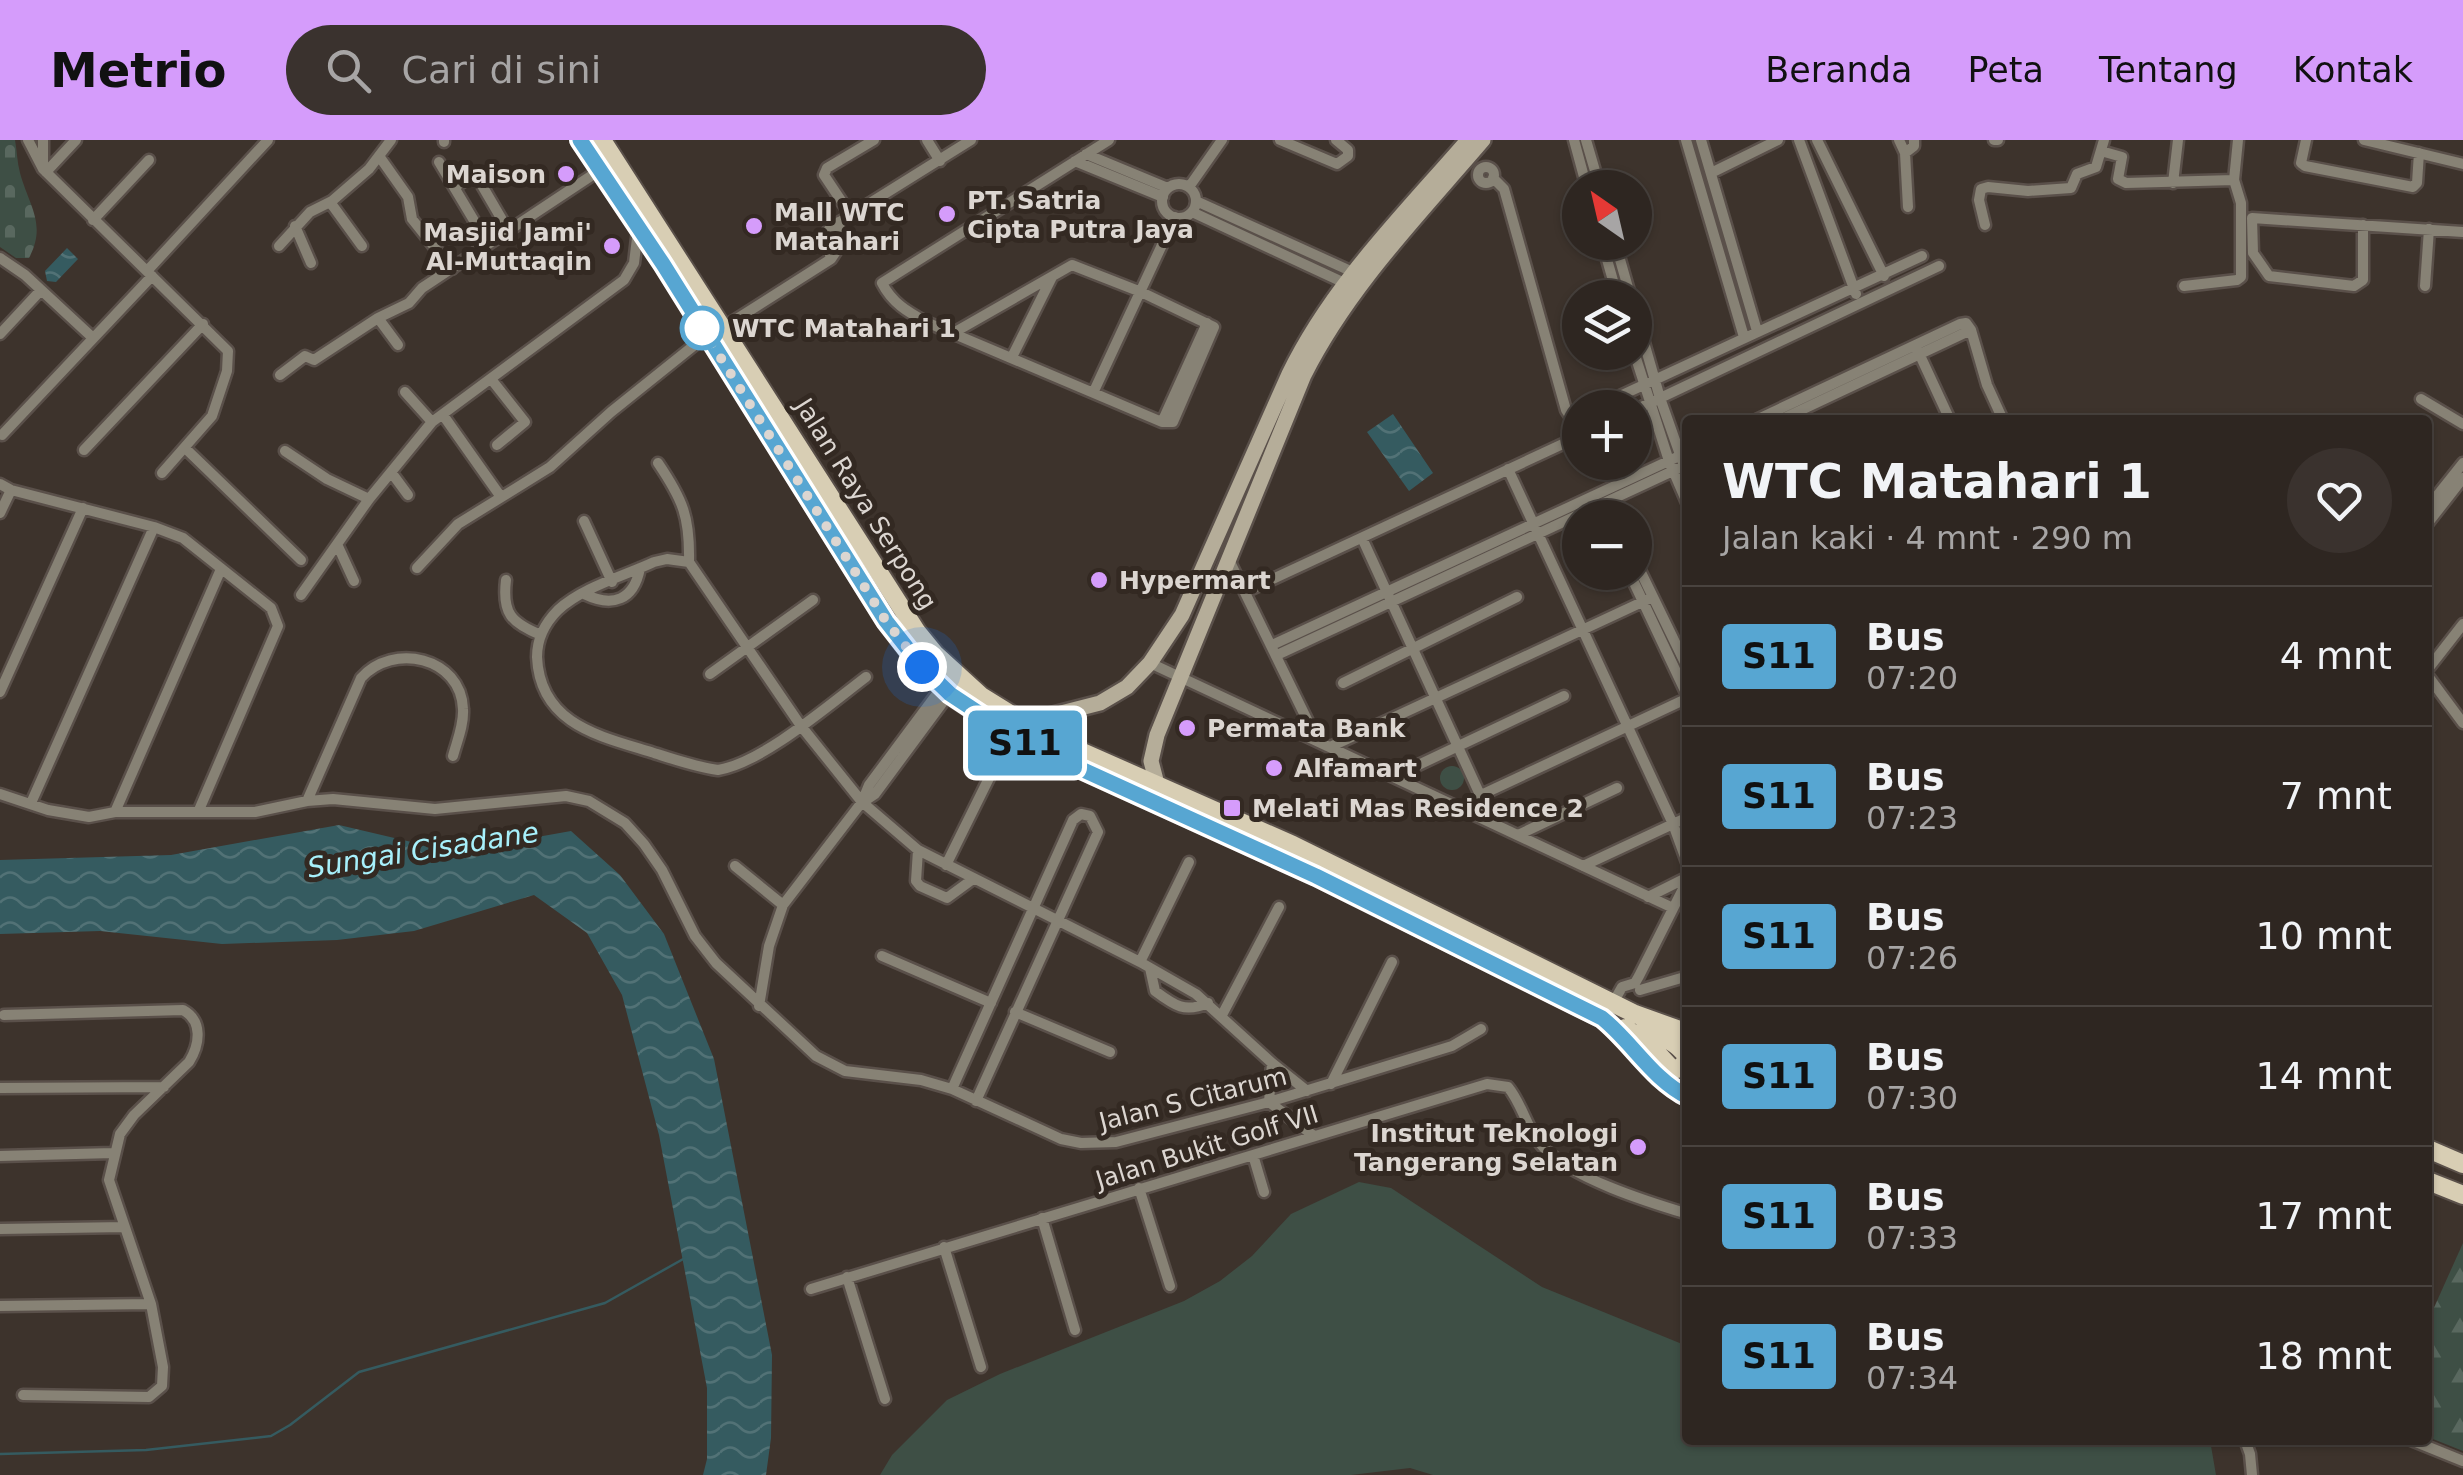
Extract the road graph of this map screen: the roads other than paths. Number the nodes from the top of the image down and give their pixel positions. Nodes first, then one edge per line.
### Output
1 (28, 140) edge
2 (43, 140) edge
3 (76, 140) edge
4 (268, 140) edge
5 (391, 140) edge
6 (580, 140) edge
7 (602, 140) edge
8 (874, 140) edge
9 (926, 140) edge
10 (971, 140) edge
11 (1109, 140) edge
12 (1222, 140) edge
13 (1280, 140) edge
14 (1336, 140) edge
15 (1468, 140) edge
16 (1483, 140) edge
17 (1574, 140) edge
18 (1586, 140) edge
19 (1686, 140) edge
20 (1701, 140) edge
21 (1778, 140) edge
22 (1799, 140) edge
23 (1817, 140) edge
24 (1898, 140) edge
25 (1914, 140) edge
26 (2178, 140) edge
27 (2238, 140) edge
28 (2306, 140) edge
29 (2364, 140) edge
30 (2103, 146) edge
31 (2420, 152) junction
32 (1905, 153) junction
33 (1086, 154) junction
34 (379, 156) junction
35 (149, 160) dead end
36 (940, 161) junction
37 (1075, 161) junction
38 (439, 162) dead end
39 (2463, 164) edge
40 (600, 170) junction
41 (1582, 170) edge
42 (1595, 170) edge
43 (44, 171) junction
44 (1711, 173) junction
45 (1493, 178) dead end
46 (2234, 180) junction
47 (2173, 183) junction
48 (456, 187) junction
49 (1189, 187) junction
50 (1166, 192) junction
51 (330, 202) junction
52 (1194, 206) junction
53 (1908, 207) dead end
54 (850, 214) junction
55 (1175, 217) junction
56 (1723, 217) junction
57 (94, 220) junction
58 (839, 222) junction
59 (1711, 224) junction
60 (1985, 225) dead end
61 (2363, 225) junction
62 (295, 226) junction
63 (638, 228) junction
64 (2429, 229) junction
65 (508, 230) junction
66 (2463, 232) edge
67 (488, 244) junction
68 (279, 246) dead end
69 (362, 246) dead end
70 (1922, 256) dead end
71 (0, 258) edge
72 (831, 258) junction
73 (311, 263) dead end
74 (1939, 266) dead end
75 (452, 269) junction
76 (149, 273) junction
77 (1053, 276) junction
78 (1884, 276) junction
79 (1355, 281) junction
80 (2184, 286) dead end
81 (2425, 286) dead end
82 (1855, 289) junction
83 (42, 290) junction
84 (1140, 292) junction
85 (1860, 303) junction
86 (378, 318) junction
87 (202, 324) junction
88 (716, 331) junction
89 (1757, 331) junction
90 (954, 332) junction
91 (0, 334) edge
92 (1744, 337) junction
93 (93, 338) junction
94 (398, 346) dead end
95 (1917, 350) junction
96 (1012, 357) junction
97 (1644, 370) edge
98 (1647, 370) edge
99 (280, 375) dead end
100 (491, 378) junction
101 (1650, 382) junction
102 (1633, 390) edge
103 (1094, 391) junction
104 (406, 392) dead end
105 (1562, 396) edge
106 (2422, 399) dead end
107 (1655, 400) junction
108 (1652, 402) edge
109 (443, 414) junction
110 (1768, 415) edge
111 (1790, 415) edge
112 (1948, 415) edge
113 (2001, 415) edge
114 (432, 422) junction
115 (2463, 424) edge
116 (2, 435) edge
117 (1562, 444) edge
118 (497, 446) dead end
119 (185, 448) junction
120 (84, 450) dead end
121 (285, 451) dead end
122 (658, 463) dead end
123 (1681, 464) edge
124 (2463, 464) edge
125 (1508, 469) junction
126 (392, 472) junction
127 (162, 473) dead end
128 (2463, 478) edge
129 (5, 487) edge
130 (826, 487) junction
131 (408, 495) dead end
132 (501, 497) junction
133 (808, 498) junction
134 (369, 499) junction
135 (2432, 502) edge
136 (83, 508) junction
137 (0, 513) edge
138 (2432, 518) edge
139 (584, 521) dead end
140 (154, 527) junction
141 (1533, 528) junction
142 (1362, 538) junction
143 (337, 544) junction
144 (301, 560) dead end
145 (1229, 560) junction
146 (689, 562) junction
147 (417, 568) dead end
148 (640, 568) junction
149 (221, 569) junction
150 (354, 580) dead end
151 (506, 580) dead end
152 (612, 582) junction
153 (1641, 590) edge
154 (1645, 590) edge
155 (1245, 592) junction
156 (584, 594) junction
157 (301, 595) dead end
158 (1388, 595) junction
159 (1517, 597) dead end
160 (813, 600) dead end
161 (1648, 600) junction
162 (2463, 624) edge
163 (1580, 630) junction
164 (541, 636) junction
165 (1413, 647) junction
166 (746, 648) junction
167 (1672, 649) junction
168 (1274, 650) junction
169 (1682, 661) edge
170 (1150, 663) junction
171 (2432, 667) edge
172 (710, 674) dead end
173 (866, 677) dead end
174 (1180, 678) junction
175 (2432, 679) edge
176 (1682, 680) edge
177 (1343, 683) dead end
178 (946, 690) junction
179 (0, 692) edge
180 (1436, 696) junction
181 (1564, 696) dead end
182 (1682, 701) edge
183 (1022, 723) junction
184 (2463, 723) edge
185 (801, 726) junction
186 (1627, 726) junction
187 (1317, 740) junction
188 (1330, 746) junction
189 (1458, 746) junction
190 (453, 756) dead end
191 (994, 766) dead end
192 (1393, 777) junction
193 (1157, 784) junction
194 (1617, 788) dead end
195 (0, 794) edge
196 (1481, 795) junction
197 (308, 800) junction
198 (862, 802) junction
199 (30, 804) junction
200 (199, 810) junction
201 (115, 812) junction
202 (1682, 820) edge
203 (1493, 823) junction
204 (1673, 824) junction
205 (1518, 835) junction
206 (1682, 849) edge
207 (918, 850) junction
208 (1189, 862) dead end
209 (946, 865) junction
210 (734, 866) dead end
211 (1584, 866) junction
212 (973, 879) junction
213 (1682, 881) edge
214 (1682, 890) edge
215 (1648, 896) junction
216 (783, 905) junction
217 (1278, 908) dead end
218 (1673, 908) junction
219 (1032, 910) junction
220 (1057, 921) junction
221 (882, 956) dead end
222 (1392, 962) dead end
223 (1145, 965) junction
224 (1682, 977) edge
225 (1634, 986) junction
226 (991, 1002) junction
227 (1208, 1003) junction
228 (759, 1006) junction
229 (1607, 1011) junction
230 (1015, 1012) junction
231 (4, 1015) dead end
232 (1222, 1015) junction
233 (1638, 1015) junction
234 (1481, 1029) dead end
235 (1682, 1031) edge
236 (1682, 1050) edge
237 (1110, 1052) dead end
238 (1272, 1063) junction
239 (1682, 1066) edge
240 (1331, 1084) junction
241 (165, 1087) junction
242 (0, 1088) edge
243 (952, 1089) junction
244 (1308, 1091) junction
245 (1682, 1093) edge
246 (976, 1101) junction
247 (1269, 1102) junction
248 (1314, 1136) junction
249 (2432, 1151) edge
250 (113, 1154) junction
251 (1253, 1154) junction
252 (0, 1156) edge
253 (2463, 1164) edge
254 (2432, 1183) edge
255 (1139, 1188) junction
256 (1264, 1192) dead end
257 (2463, 1195) edge
258 (1682, 1212) edge
259 (1042, 1218) junction
260 (126, 1227) junction
261 (0, 1230) edge
262 (944, 1247) junction
263 (847, 1277) junction
264 (1170, 1286) dead end
265 (811, 1289) dead end
266 (150, 1304) junction
267 (0, 1306) edge
268 (1075, 1330) dead end
269 (982, 1368) dead end
270 (23, 1394) dead end
271 (884, 1399) dead end
272 (2247, 1445) edge
273 (2423, 1445) edge
274 (2463, 1461) edge
275 (2252, 1475) edge

1 - 43 street
2 - 43 street
3 - 43 street
4 - 76 street
5 - 34 street
6 - 40 main road, Jalan Raya Serpong
7 - 88 main road, Jalan Raya Serpong
8 - 54 street
9 - 36 street
10 - 36 street
11 - 33 street
12 - 49 street
13 - 14 street
15 - 79 street
16 - 79 street
17 - 41 street
18 - 42 street
19 - 59 street
20 - 44 street
21 - 44 street
22 - 82 street
23 - 78 street
24 - 32 street
25 - 32 street
26 - 47 street
27 - 46 street
28 - 31 street
29 - 31 street
30 - 47 street
30 - 60 street
31 - 39 street
32 - 53 street
33 - 37 street
33 - 50 street
34 - 51 street
34 - 75 street
35 - 57 street
36 - 54 street
37 - 50 street
37 - 90 street
38 - 48 street
40 - 63 main road, Jalan Raya Serpong
40 - 65 street
43 - 57 street
44 - 56 street
45 - 105 street
46 - 47 street
46 - 80 street
48 - 65 street
48 - 67 street
49 - 50 street
49 - 52 street
50 - 55 street
51 - 62 street
51 - 69 street
52 - 55 street
52 - 79 street
54 - 58 street
55 - 84 street
56 - 59 street
56 - 89 street
57 - 76 street
58 - 72 street
58 - 72 street
59 - 92 street
61 - 61 street
61 - 64 street
62 - 68 street
62 - 73 street
63 - 88 main road, Jalan Raya Serpong
63 - 100 street
64 - 66 street
64 - 81 street
65 - 67 street
67 - 75 street
70 - 78 street
71 - 83 street
72 - 88 street
74 - 85 street
75 - 86 street
76 - 87 street
76 - 93 street
77 - 84 street
77 - 90 street
77 - 96 street
78 - 82 street
79 - 145 street
79 - 170 street
82 - 85 street
82 - 89 street
83 - 91 street
83 - 93 street
84 - 103 street
84 - 103 street
85 - 107 street
86 - 94 street
86 - 99 street
87 - 119 street
87 - 120 street
88 - 130 main road, Jalan Raya Serpong
88 - 132 street
88 - 133 main road, Jalan Raya Serpong
89 - 92 street
90 - 96 street
92 - 101 street
93 - 116 street
95 - 110 street
95 - 111 street
95 - 112 street
95 - 113 street
96 - 103 street
97 - 101 street
98 - 101 street
100 - 109 street
100 - 118 street
101 - 102 street
101 - 107 street
104 - 114 street
106 - 115 street
107 - 108 street
107 - 123 street
109 - 114 street
109 - 132 street
114 - 126 street
117 - 125 street
119 - 127 street
119 - 144 street
121 - 134 street
122 - 146 street
123 - 141 street
124 - 135 street
125 - 141 street
125 - 142 street
126 - 131 street
126 - 134 street
128 - 138 street
129 - 136 street
129 - 137 street
130 - 133 main road
130 - 183 main road, Jalan Raya Serpong
132 - 147 street
133 - 178 main road, Jalan Raya Serpong
134 - 143 street
136 - 140 street
136 - 179 street
139 - 152 street
140 - 149 street
140 - 199 street
141 - 158 street
141 - 163 street
142 - 155 street
142 - 158 street
143 - 150 street
143 - 157 street
145 - 155 street
145 - 174 street
146 - 148 street
146 - 166 street
148 - 152 street
148 - 156 street
149 - 200 street
149 - 201 street
151 - 164 street
152 - 156 street
153 - 161 street
154 - 161 street
155 - 168 street
156 - 164 street
158 - 165 street
158 - 168 street
159 - 165 street
160 - 166 street
161 - 163 street
161 - 167 street
162 - 171 street
163 - 180 street
163 - 186 street
164 - 185 street
165 - 177 street
165 - 180 street
166 - 172 street
166 - 185 street
167 - 169 street
167 - 176 street
168 - 187 street
170 - 174 street
170 - 183 street
173 - 185 street
174 - 187 street
174 - 193 street
175 - 184 street
178 - 198 street
178 - 229 main road, Jalan Raya Serpong
180 - 188 street
180 - 189 street
181 - 189 street
182 - 186 street
183 - 193 main road, Jalan Raya Serpong
185 - 198 street
186 - 196 street
186 - 204 street
187 - 188 street
188 - 192 street
189 - 192 street
189 - 196 street
190 - 197 street
191 - 209 street
192 - 203 street
193 - 229 main road, Jalan Raya Serpong
194 - 205 street
195 - 199 street, Jalan S Citarum
196 - 203 street
197 - 200 street, Jalan S Citarum
197 - 228 street, Jalan S Citarum
198 - 207 street
198 - 216 street
199 - 201 street, Jalan S Citarum
200 - 201 street, Jalan S Citarum
202 - 204 street
203 - 205 street
204 - 206 street
204 - 211 street
205 - 211 street
207 - 209 street
207 - 212 street
208 - 223 street
209 - 212 street
210 - 216 street
211 - 215 street
212 - 219 street
213 - 215 street
214 - 218 street
215 - 218 street
216 - 228 street
217 - 232 street
218 - 225 street
219 - 220 street
219 - 220 street
219 - 226 street
220 - 223 street
220 - 230 street
221 - 226 street
222 - 240 street
223 - 227 street
223 - 227 street
224 - 225 street
225 - 229 street
225 - 233 street
226 - 243 street
227 - 232 street
228 - 243 street, Jalan S Citarum
229 - 233 main road, Jalan Raya Serpong
229 - 239 main road
229 - 245 main road, Jalan Raya Serpong
230 - 237 street
230 - 246 street
231 - 241 street
232 - 238 street
233 - 235 main road, Jalan Raya Serpong
233 - 236 main road
234 - 240 street, Jalan S Citarum
238 - 244 street
238 - 247 street
240 - 244 street, Jalan S Citarum
241 - 242 street
241 - 250 street
243 - 246 street, Jalan S Citarum
244 - 247 street, Jalan S Citarum
246 - 247 street, Jalan S Citarum
247 - 248 street
248 - 251 street, Jalan Bukit Golf VII
248 - 258 street, Jalan Bukit Golf VII
249 - 253 main road
250 - 252 street
250 - 260 street
251 - 255 street, Jalan Bukit Golf VII
251 - 256 street
254 - 257 main road
255 - 259 street, Jalan Bukit Golf VII
255 - 264 street
259 - 262 street, Jalan Bukit Golf VII
259 - 268 street
260 - 261 street
260 - 266 street
262 - 263 street, Jalan Bukit Golf VII
262 - 269 street
263 - 265 street, Jalan Bukit Golf VII
263 - 271 street
266 - 267 street
266 - 270 street
272 - 275 street
273 - 274 street

